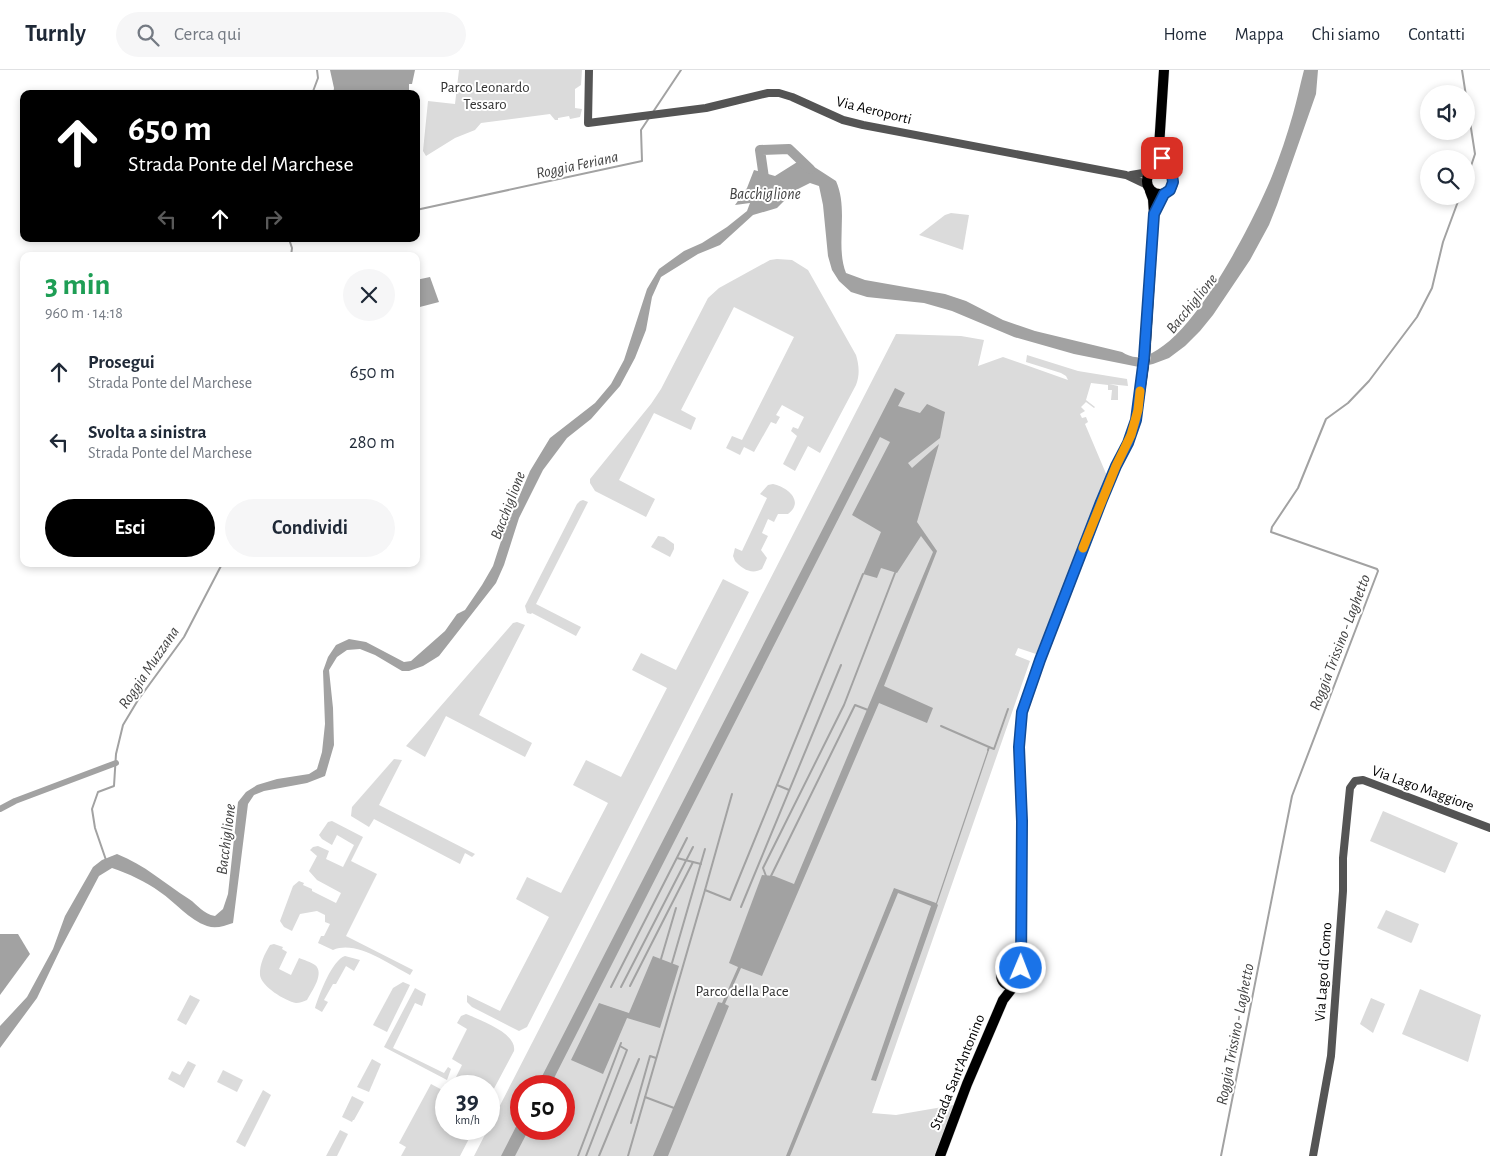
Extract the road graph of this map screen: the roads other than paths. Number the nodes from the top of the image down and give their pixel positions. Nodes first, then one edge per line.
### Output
1 (589, 70) edge
2 (1164, 70) edge
3 (1159, 146) junction
4 (1167, 169) junction
5 (1150, 171) junction
6 (1126, 175) junction
7 (1149, 188) junction
8 (1164, 194) junction
9 (1154, 214) junction
10 (1350, 788) joint
11 (1490, 828) edge
12 (1021, 945) junction
13 (1008, 964) junction
14 (1021, 968) junction
15 (1002, 980) junction
16 (1014, 986) junction
17 (1003, 1000) junction
18 (940, 1156) edge
19 (1313, 1156) edge

1 - 6 street, Via Aeroporti
2 - 3 main road
3 - 4 main road
3 - 5 main road
4 - 5 main road
4 - 8 main road
5 - 6 street, Via Aeroporti
5 - 7 main road
6 - 7 street, Via Aeroporti
7 - 8 main road
7 - 9 main road
8 - 9 main road
9 - 12 main road, Strada Sant'Antonino
10 - 11 street, Via Lago Maggiore
10 - 19 street, Via Lago di Como
12 - 13 main road, Strada Sant'Antonino
12 - 14 main road, Strada Sant'Antonino
13 - 14 main road
13 - 15 main road, Strada Sant'Antonino
14 - 16 main road, Strada Sant'Antonino
15 - 16 main road
15 - 17 main road, Strada Sant'Antonino
16 - 17 main road, Strada Sant'Antonino
17 - 18 main road, Strada Sant'Antonino

